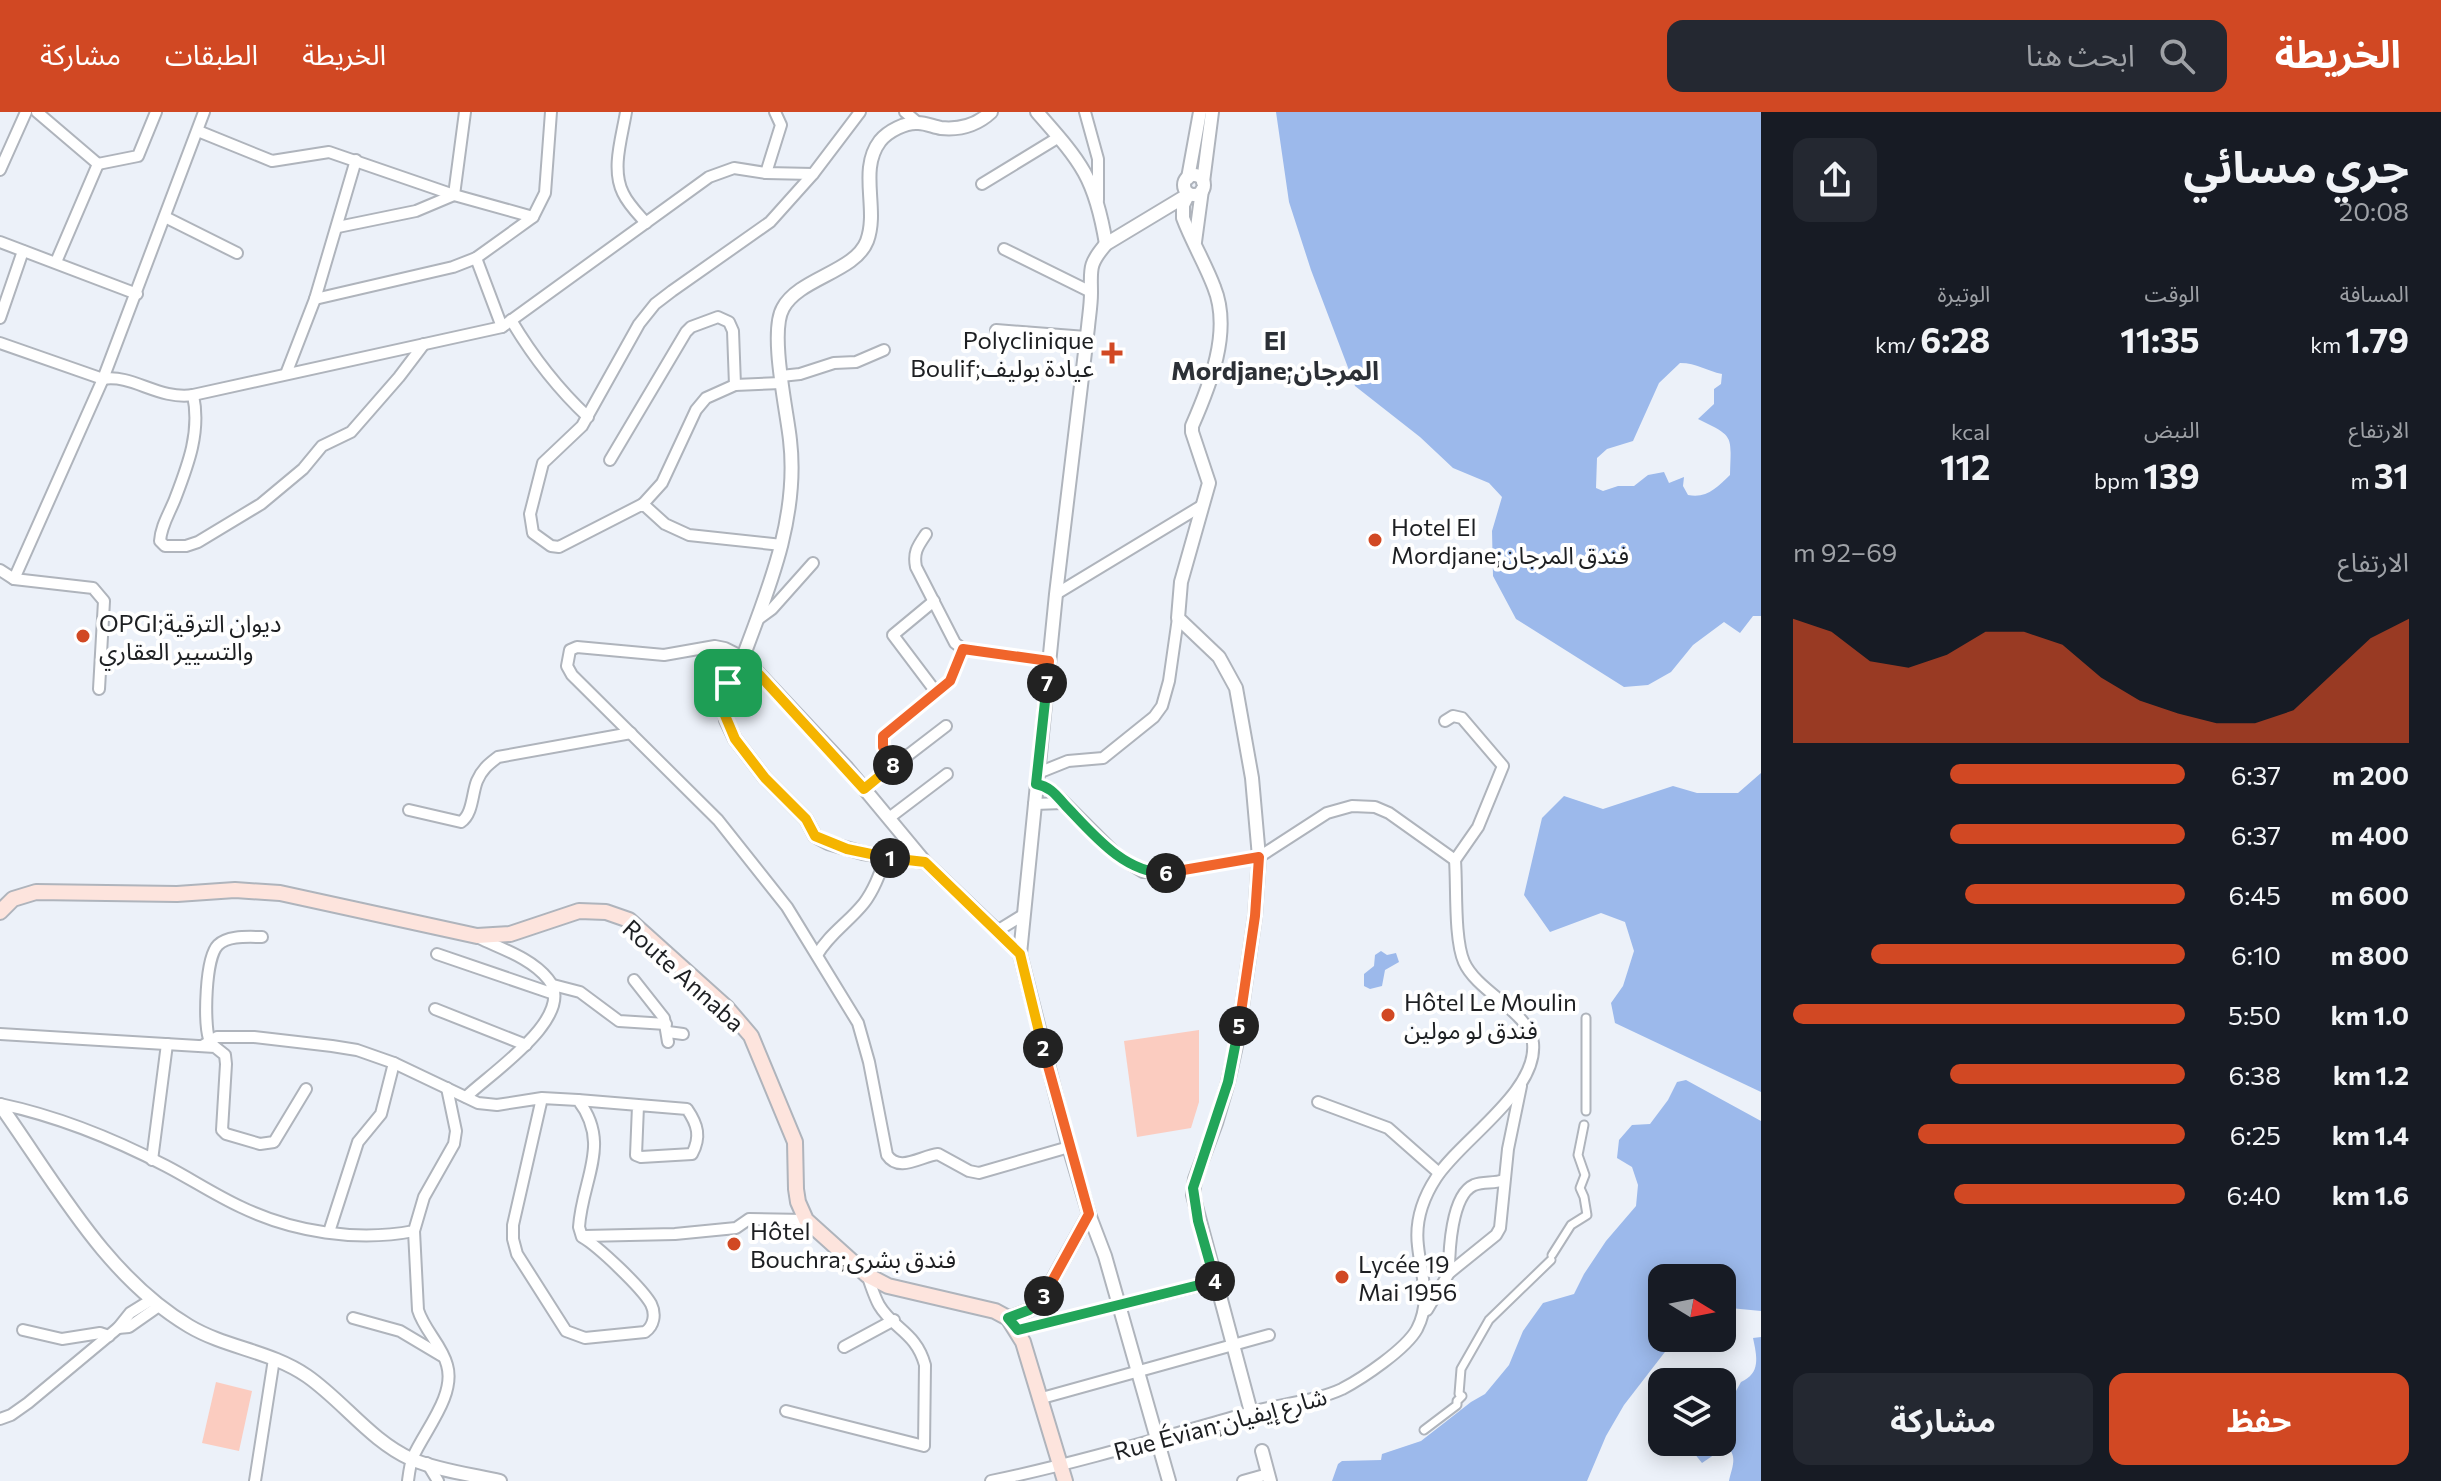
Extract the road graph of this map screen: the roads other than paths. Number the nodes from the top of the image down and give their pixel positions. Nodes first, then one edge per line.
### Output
1 (26, 112) edge
2 (37, 112) edge
3 (156, 112) edge
4 (204, 112) edge
5 (465, 112) edge
6 (551, 112) edge
7 (626, 112) edge
8 (775, 112) edge
9 (860, 112) edge
10 (905, 112) edge
11 (991, 112) edge
12 (1037, 112) edge
13 (1085, 112) edge
14 (1200, 112) edge
15 (1212, 112) edge
16 (917, 122) junction
17 (198, 131) junction
18 (1059, 137) junction
19 (356, 160) junction
20 (98, 164) junction
21 (0, 170) edge
22 (766, 173) junction
23 (813, 174) junction
24 (982, 184) dead end
25 (1187, 184) junction
26 (1203, 186) junction
27 (454, 195) junction
28 (1098, 200) junction
29 (165, 217) junction
30 (533, 217) junction
31 (646, 223) junction
32 (338, 227) junction
33 (0, 242) edge
34 (1106, 244) junction
35 (1194, 245) junction
36 (1004, 249) dead end
37 (23, 251) junction
38 (237, 253) dead end
39 (476, 258) junction
40 (56, 262) junction
41 (1091, 292) junction
42 (137, 294) junction
43 (315, 299) junction
44 (0, 318) edge
45 (507, 323) junction
46 (996, 330) dead end
47 (1086, 337) junction
48 (0, 343) edge
49 (424, 344) junction
50 (884, 350) dead end
51 (286, 374) junction
52 (103, 379) junction
53 (781, 379) junction
54 (735, 385) junction
55 (193, 395) junction
56 (588, 417) junction
57 (610, 460) dead end
58 (643, 504) junction
59 (1203, 505) junction
60 (926, 534) dead end
61 (782, 545) junction
62 (813, 563) dead end
63 (0, 570) edge
64 (14, 579) junction
65 (1056, 594) junction
66 (934, 601) junction
67 (1178, 618) junction
68 (757, 620) junction
69 (963, 649) junction
70 (743, 657) junction
71 (1049, 661) junction
72 (99, 689) dead end
73 (936, 692) junction
74 (1445, 721) dead end
75 (946, 726) dead end
76 (631, 733) junction
77 (895, 764) junction
78 (947, 774) dead end
79 (1037, 779) junction
80 (864, 789) junction
81 (1063, 803) junction
82 (1034, 804) junction
83 (409, 810) dead end
84 (889, 818) junction
85 (886, 857) junction
86 (1259, 857) junction
87 (1455, 860) junction
88 (925, 862) junction
89 (0, 912) edge
90 (1023, 915) junction
91 (997, 931) junction
92 (474, 936) junction
93 (262, 937) dead end
94 (437, 954) dead end
95 (1020, 954) junction
96 (817, 955) junction
97 (634, 980) dead end
98 (553, 990) junction
99 (435, 1009) dead end
100 (1586, 1018) dead end
101 (667, 1032) junction
102 (0, 1034) edge
103 (683, 1034) dead end
104 (206, 1043) junction
105 (167, 1044) junction
106 (526, 1045) junction
107 (394, 1063) junction
108 (1522, 1084) junction
109 (447, 1088) junction
110 (306, 1089) dead end
111 (466, 1097) junction
112 (542, 1098) junction
113 (578, 1100) junction
114 (1318, 1102) dead end
115 (0, 1104) edge
116 (638, 1106) junction
117 (1586, 1111) dead end
118 (1584, 1125) dead end
119 (1069, 1147) junction
120 (152, 1160) junction
121 (1439, 1173) junction
122 (1504, 1180) junction
123 (1089, 1214) junction
124 (806, 1220) junction
125 (414, 1231) junction
126 (329, 1232) junction
127 (582, 1237) junction
128 (1449, 1273) junction
129 (867, 1275) junction
130 (1215, 1282) junction
131 (155, 1303) junction
132 (1118, 1304) junction
133 (1423, 1317) junction
134 (353, 1318) dead end
135 (1008, 1318) junction
136 (894, 1320) junction
137 (23, 1330) dead end
138 (1018, 1330) junction
139 (114, 1332) junction
140 (1269, 1335) dead end
141 (1233, 1345) junction
142 (844, 1347) dead end
143 (443, 1357) junction
144 (274, 1359) junction
145 (1137, 1372) junction
146 (1042, 1398) junction
147 (786, 1411) dead end
148 (1251, 1412) junction
149 (0, 1419) edge
150 (1424, 1430) dead end
151 (1157, 1440) junction
152 (1262, 1451) dead end
153 (412, 1460) junction
154 (427, 1463) junction
155 (1063, 1474) edge
156 (1269, 1477) edge
157 (255, 1481) edge
158 (408, 1481) edge
159 (438, 1481) edge
160 (500, 1481) edge
161 (991, 1481) edge
162 (1169, 1481) edge
163 (1243, 1481) edge

1 - 21 street
2 - 20 street
3 - 20 street
4 - 17 street
5 - 27 street
6 - 30 street
7 - 31 street
8 - 22 street
9 - 23 street
10 - 16 street
11 - 16 street
12 - 18 street
13 - 28 street
14 - 25 street
15 - 26 street
16 - 53 street
17 - 19 street
17 - 29 street
18 - 24 street
18 - 28 street
19 - 27 street
19 - 32 street
20 - 40 street
22 - 23 street
22 - 31 street
23 - 56 street
25 - 26 street
25 - 34 street
25 - 35 street
26 - 35 street
27 - 30 street
27 - 32 street
28 - 34 street
29 - 38 street
29 - 42 street
30 - 39 street
31 - 45 street
32 - 43 street
33 - 37 street
34 - 41 street
35 - 59 street
36 - 41 street
37 - 40 street
37 - 44 street
39 - 43 street
39 - 45 street
40 - 42 street
41 - 47 street
42 - 52 street
43 - 51 street
45 - 49 street
45 - 56 street
46 - 47 street
47 - 65 street
48 - 52 street
49 - 51 street
49 - 55 street
50 - 53 street
51 - 55 street
52 - 55 street
52 - 64 street
53 - 54 street
53 - 61 street
54 - 57 street
54 - 58 street
56 - 58 street
58 - 61 street
59 - 65 street
59 - 67 street
60 - 66 street
61 - 68 street
62 - 68 street
63 - 64 street
64 - 72 street
65 - 71 street
66 - 69 street
66 - 73 street
67 - 79 street
67 - 86 street
68 - 70 street
69 - 71 street
69 - 73 street
70 - 76 street
70 - 80 street
70 - 85 street
71 - 79 street
73 - 77 street
74 - 87 street
75 - 77 street
76 - 83 street
76 - 96 street
77 - 80 street
78 - 84 street
79 - 81 street
79 - 82 street
80 - 84 street
81 - 82 street
81 - 86 street
82 - 90 street
84 - 88 street
85 - 88 street
85 - 96 street
86 - 87 street
86 - 130 street
87 - 108 street, Rue Évian;شارع إيفيان
88 - 91 street
89 - 92 main road, Route Annaba
90 - 91 street
90 - 95 street
91 - 95 street
92 - 98 street
92 - 124 main road, Route Annaba
93 - 104 street
94 - 98 street
95 - 119 street
96 - 119 street
97 - 101 street
98 - 101 street
98 - 106 street
99 - 106 street
100 - 117 street
101 - 103 street
102 - 105 street
104 - 105 street
104 - 107 street
104 - 110 street
105 - 120 street
106 - 111 street
107 - 109 street
107 - 126 street
108 - 121 street, Rue Évian;شارع إيفيان
108 - 122 street, Rue Évian;شارع إيفيان
109 - 111 street
109 - 125 street
111 - 112 street
112 - 113 street
112 - 127 street
113 - 116 street
113 - 127 street
114 - 121 street
115 - 120 street
115 - 131 street
116 - 116 street
118 - 150 street
119 - 123 street
120 - 126 street
121 - 133 street, Rue Évian;شارع إيفيان
122 - 128 street, Rue Évian;شارع إيفيان
122 - 128 street, Rue Évian;شارع إيفيان
123 - 132 street
123 - 135 street
124 - 127 street
124 - 129 main road
125 - 126 street
125 - 143 street
128 - 133 street, Rue Évian;شارع إيفيان
129 - 135 main road
129 - 136 street
130 - 132 street
130 - 141 street
131 - 139 street
131 - 144 street
132 - 138 street
132 - 145 street
133 - 148 street, Rue Évian;شارع إيفيان
134 - 143 street
135 - 138 main road
136 - 142 street
136 - 147 street
137 - 139 street
138 - 146 main road
139 - 149 street
140 - 141 street
141 - 145 street
141 - 148 street
143 - 153 street
144 - 153 street
144 - 157 street
145 - 146 street
145 - 151 street
146 - 155 main road
148 - 151 street, Rue Évian;شارع إيفيان
151 - 155 street, Rue Évian;شارع إيفيان
151 - 162 street
152 - 156 street
153 - 154 street
153 - 158 street
154 - 159 street
154 - 160 street
155 - 161 street, Rue Évian;شارع إيفيان
156 - 163 street

